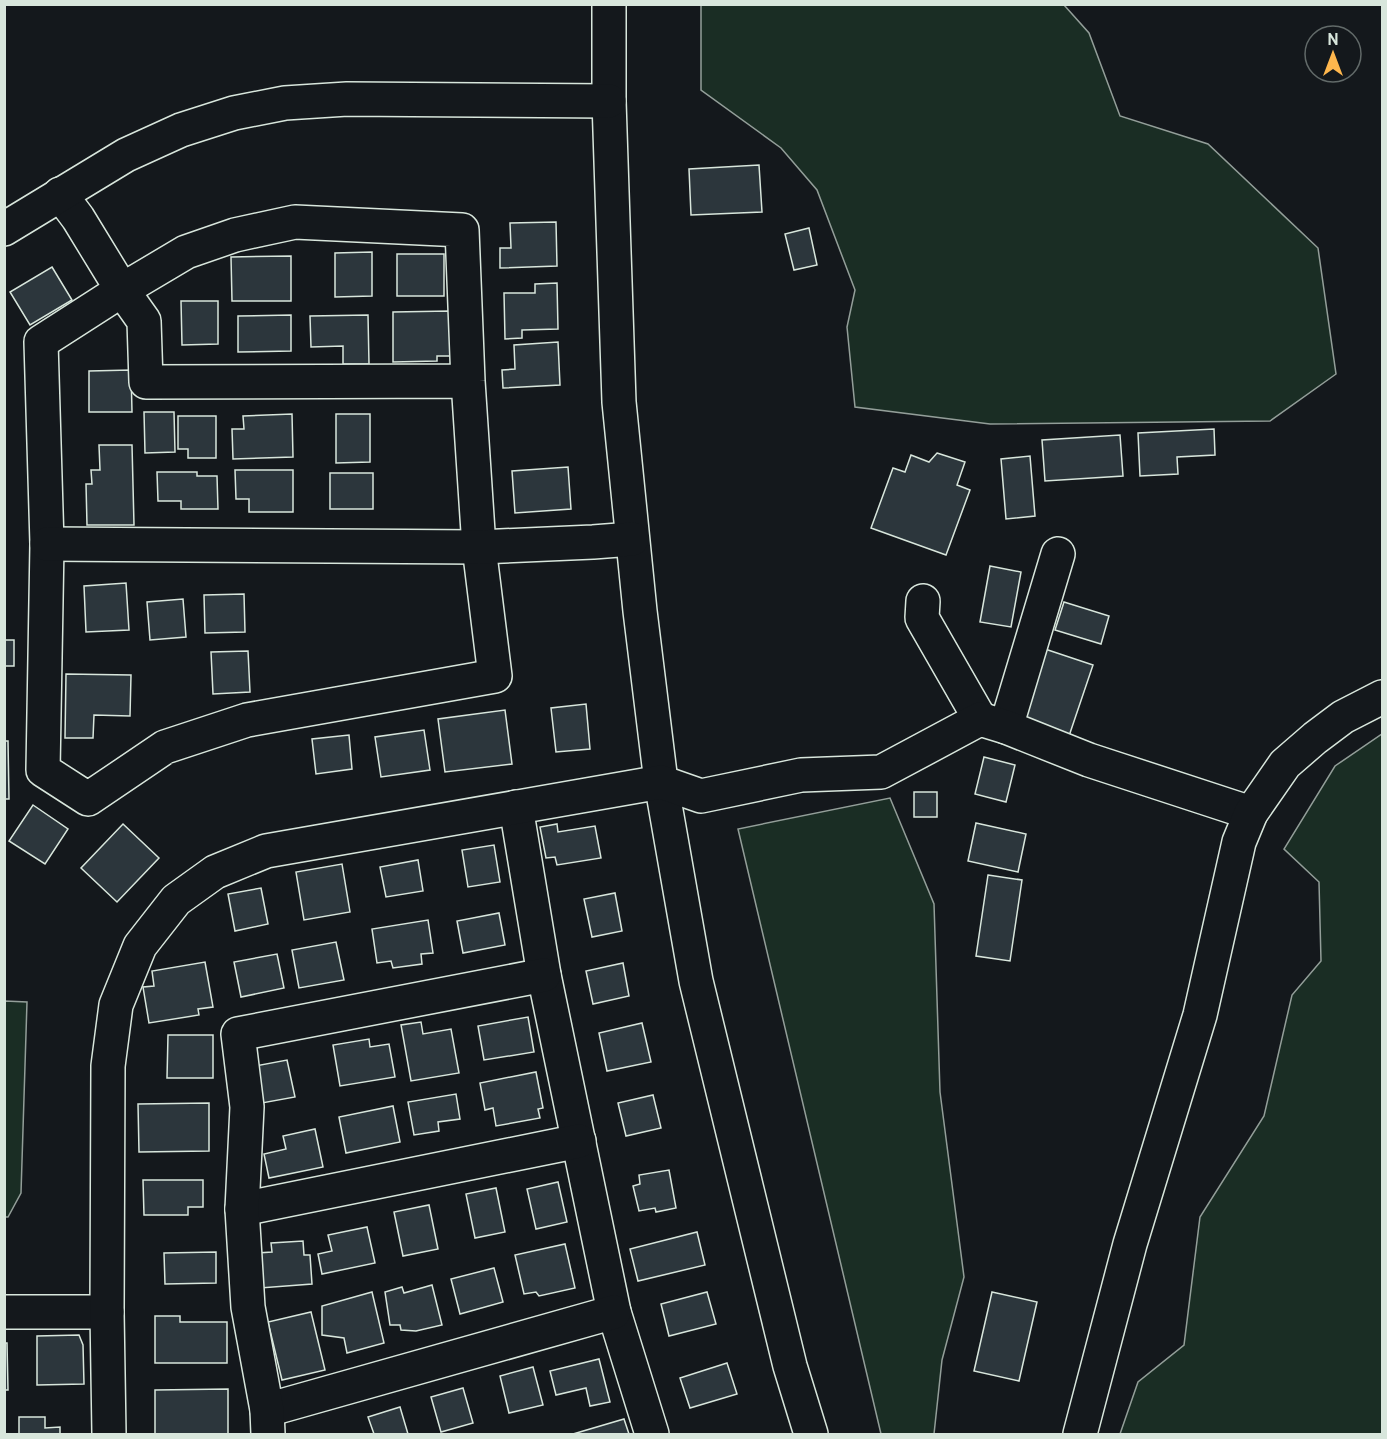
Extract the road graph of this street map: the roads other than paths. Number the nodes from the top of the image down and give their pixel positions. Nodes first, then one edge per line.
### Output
1 (609, 4) edge
2 (609, 101) junction
3 (60, 194) junction
4 (4, 228) edge
5 (122, 290) junction
6 (468, 381) junction
7 (632, 539) junction
8 (47, 544) junction
9 (479, 547) junction
10 (1058, 554) dead end
11 (923, 601) dead end
12 (1383, 697) edge
13 (993, 723) junction
14 (661, 782) junction
15 (516, 807) junction
16 (1251, 813) junction
17 (544, 975) junction
18 (579, 1141) junction
19 (242, 1209) junction
20 (4, 1312) edge
21 (107, 1312) junction
22 (614, 1312) junction
23 (267, 1422) edge
24 (109, 1434) edge
25 (652, 1434) edge
26 (811, 1434) edge
27 (1080, 1434) edge

1 - 2 street
2 - 3 street
2 - 7 street
3 - 4 street
3 - 5 street
5 - 6 street
5 - 6 street
5 - 8 street
6 - 9 street
7 - 9 street
7 - 14 street
8 - 9 street
8 - 9 street
10 - 13 street
11 - 13 street
12 - 16 street
13 - 14 street
13 - 16 street
14 - 15 street
14 - 26 street
15 - 17 street
15 - 21 street
16 - 27 street
17 - 18 street
17 - 19 street
18 - 19 street
18 - 22 street
19 - 23 street
20 - 21 street
21 - 24 street
22 - 23 street
22 - 25 street

